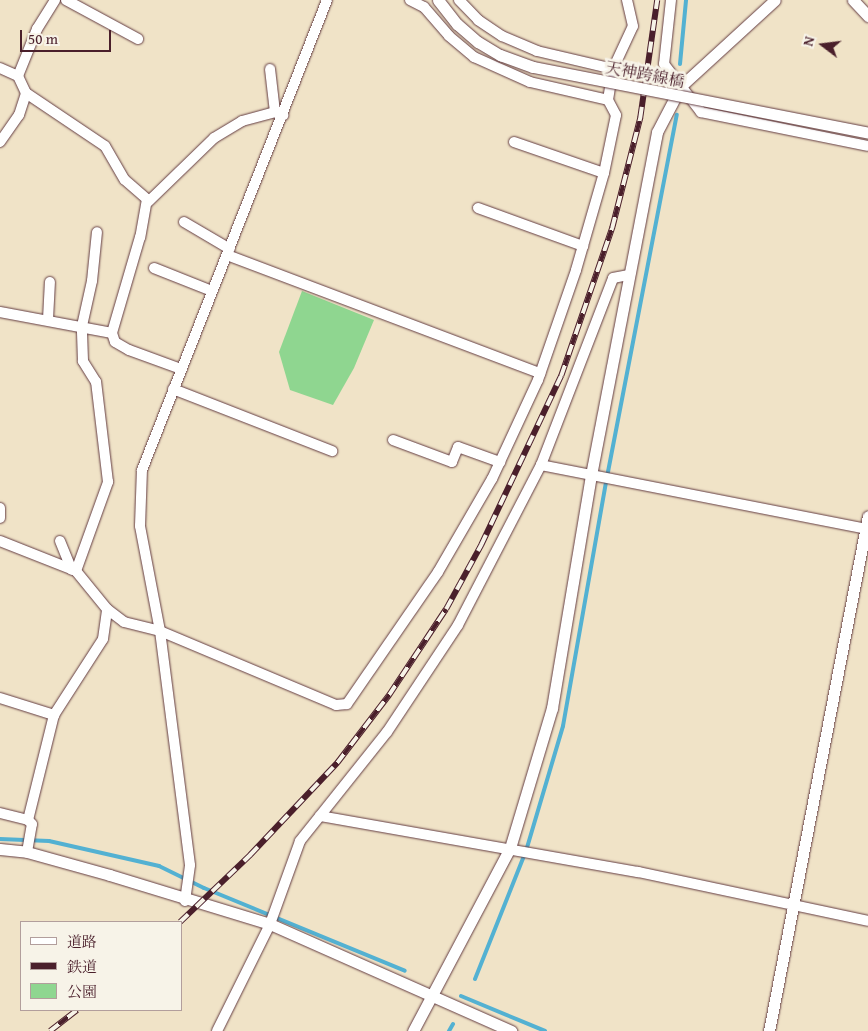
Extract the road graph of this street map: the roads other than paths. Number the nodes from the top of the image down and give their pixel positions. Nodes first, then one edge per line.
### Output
1 (55, 0) edge
2 (66, 0) edge
3 (327, 0) edge
4 (410, 0) edge
5 (438, 0) edge
6 (460, 0) edge
7 (627, 0) edge
8 (671, 0) edge
9 (775, 0) edge
10 (853, 0) edge
11 (868, 16) edge
12 (138, 39) dead end
13 (0, 68) edge
14 (270, 69) dead end
15 (613, 69) junction
16 (18, 76) junction
17 (681, 86) junction
18 (26, 93) junction
19 (608, 100) junction
20 (279, 113) junction
21 (868, 133) edge
22 (0, 142) edge
23 (514, 142) dead end
24 (868, 146) edge
25 (604, 173) junction
26 (148, 202) junction
27 (478, 208) dead end
28 (184, 222) dead end
29 (96, 232) dead end
30 (583, 246) junction
31 (228, 252) junction
32 (154, 268) dead end
33 (628, 275) junction
34 (50, 282) dead end
35 (212, 292) junction
36 (0, 312) edge
37 (48, 319) junction
38 (82, 326) junction
39 (112, 333) junction
40 (181, 369) junction
41 (540, 373) junction
42 (174, 389) junction
43 (393, 440) dead end
44 (332, 451) dead end
45 (500, 462) junction
46 (541, 465) junction
47 (595, 476) junction
48 (0, 508) edge
49 (868, 516) edge
50 (0, 518) edge
51 (867, 529) edge
52 (60, 541) dead end
53 (0, 542) edge
54 (74, 570) junction
55 (107, 609) junction
56 (160, 631) junction
57 (0, 698) edge
58 (54, 715) junction
59 (0, 813) edge
60 (320, 816) junction
61 (28, 820) junction
62 (0, 849) edge
63 (513, 849) junction
64 (26, 852) junction
65 (185, 900) junction
66 (793, 907) junction
67 (868, 921) edge
68 (270, 924) junction
69 (431, 994) junction
70 (217, 1031) edge
71 (413, 1031) edge
72 (511, 1031) edge
73 (769, 1031) edge

1 - 16 street
2 - 12 street
3 - 20 street
4 - 19 street
5 - 21 street, 天神跨線橋, bridge
6 - 15 street
7 - 15 street
8 - 17 street
9 - 17 street
10 - 11 street
13 - 16 street
14 - 20 street
15 - 19 street
16 - 18 street
17 - 24 street
17 - 33 street
18 - 22 street
18 - 26 street
19 - 25 street
20 - 26 street
20 - 31 street
23 - 25 street
25 - 30 street
26 - 39 street
27 - 30 street
28 - 31 street
29 - 38 street
30 - 41 street
31 - 35 street
31 - 41 street
32 - 35 street
33 - 46 street
33 - 47 street
34 - 37 street
35 - 40 street
36 - 37 street
37 - 38 street
38 - 39 street
38 - 54 street
39 - 40 street
40 - 42 street
41 - 45 street
42 - 44 street
42 - 56 street
43 - 45 street
45 - 56 street
46 - 47 street
46 - 60 street
47 - 51 street
47 - 63 street
48 - 50 street
49 - 51 street
51 - 66 street
52 - 54 street
53 - 54 street
54 - 55 street
55 - 56 street
55 - 58 street
56 - 65 street
57 - 58 street
58 - 61 street
59 - 61 street
60 - 63 street
60 - 68 street
61 - 64 street
62 - 64 street
63 - 66 street
63 - 69 street
64 - 65 street
65 - 68 street
66 - 67 street
66 - 73 street
68 - 69 street
68 - 70 street
69 - 71 street
69 - 72 street

